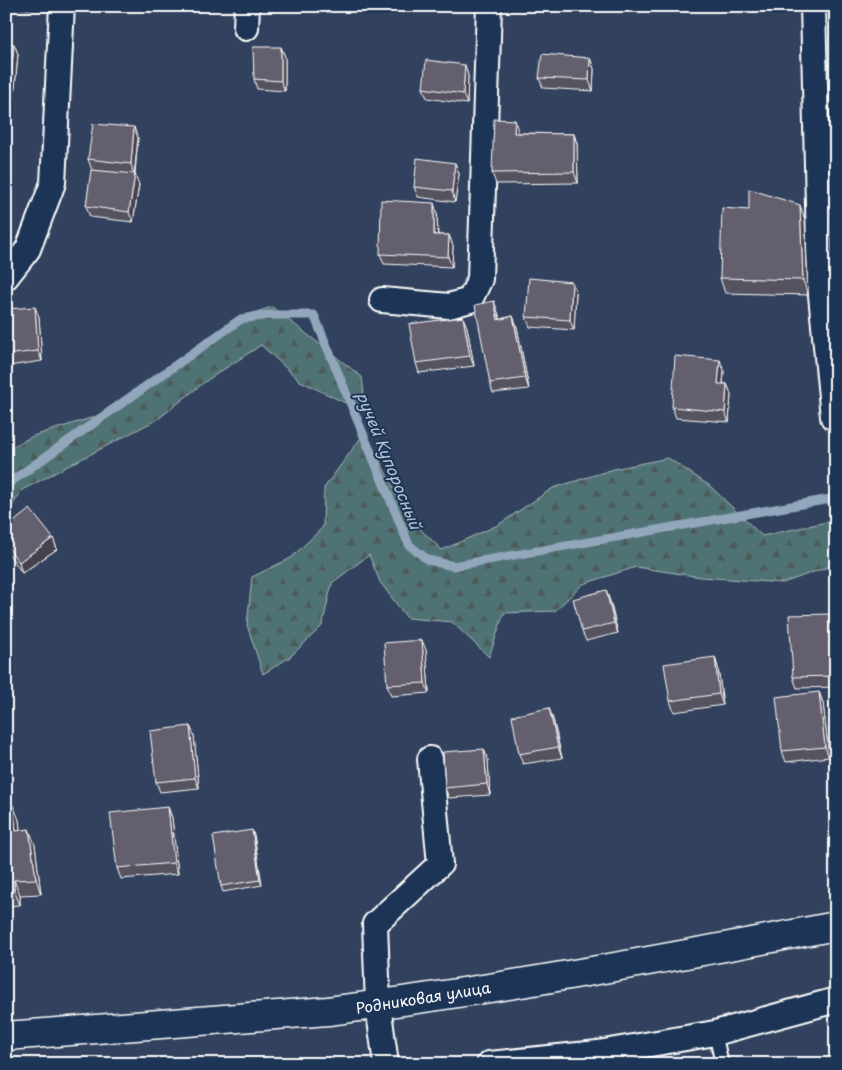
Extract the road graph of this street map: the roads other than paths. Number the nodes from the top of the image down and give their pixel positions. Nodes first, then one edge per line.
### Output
1 (62, 6) edge
2 (489, 6) edge
3 (813, 6) edge
4 (6, 277) edge
5 (382, 300) dead end
6 (836, 418) edge
7 (430, 759) dead end
8 (836, 926) edge
9 (836, 1000) edge
10 (378, 1005) junction
11 (715, 1033) junction
12 (6, 1036) edge
13 (386, 1064) edge
14 (489, 1064) edge
15 (722, 1064) edge

1 - 4 street
2 - 5 street
3 - 6 street
7 - 10 street
8 - 10 main road, Родниковая улица
9 - 11 street
10 - 12 main road, Родниковая улица
10 - 13 street
11 - 14 street
11 - 15 lane

